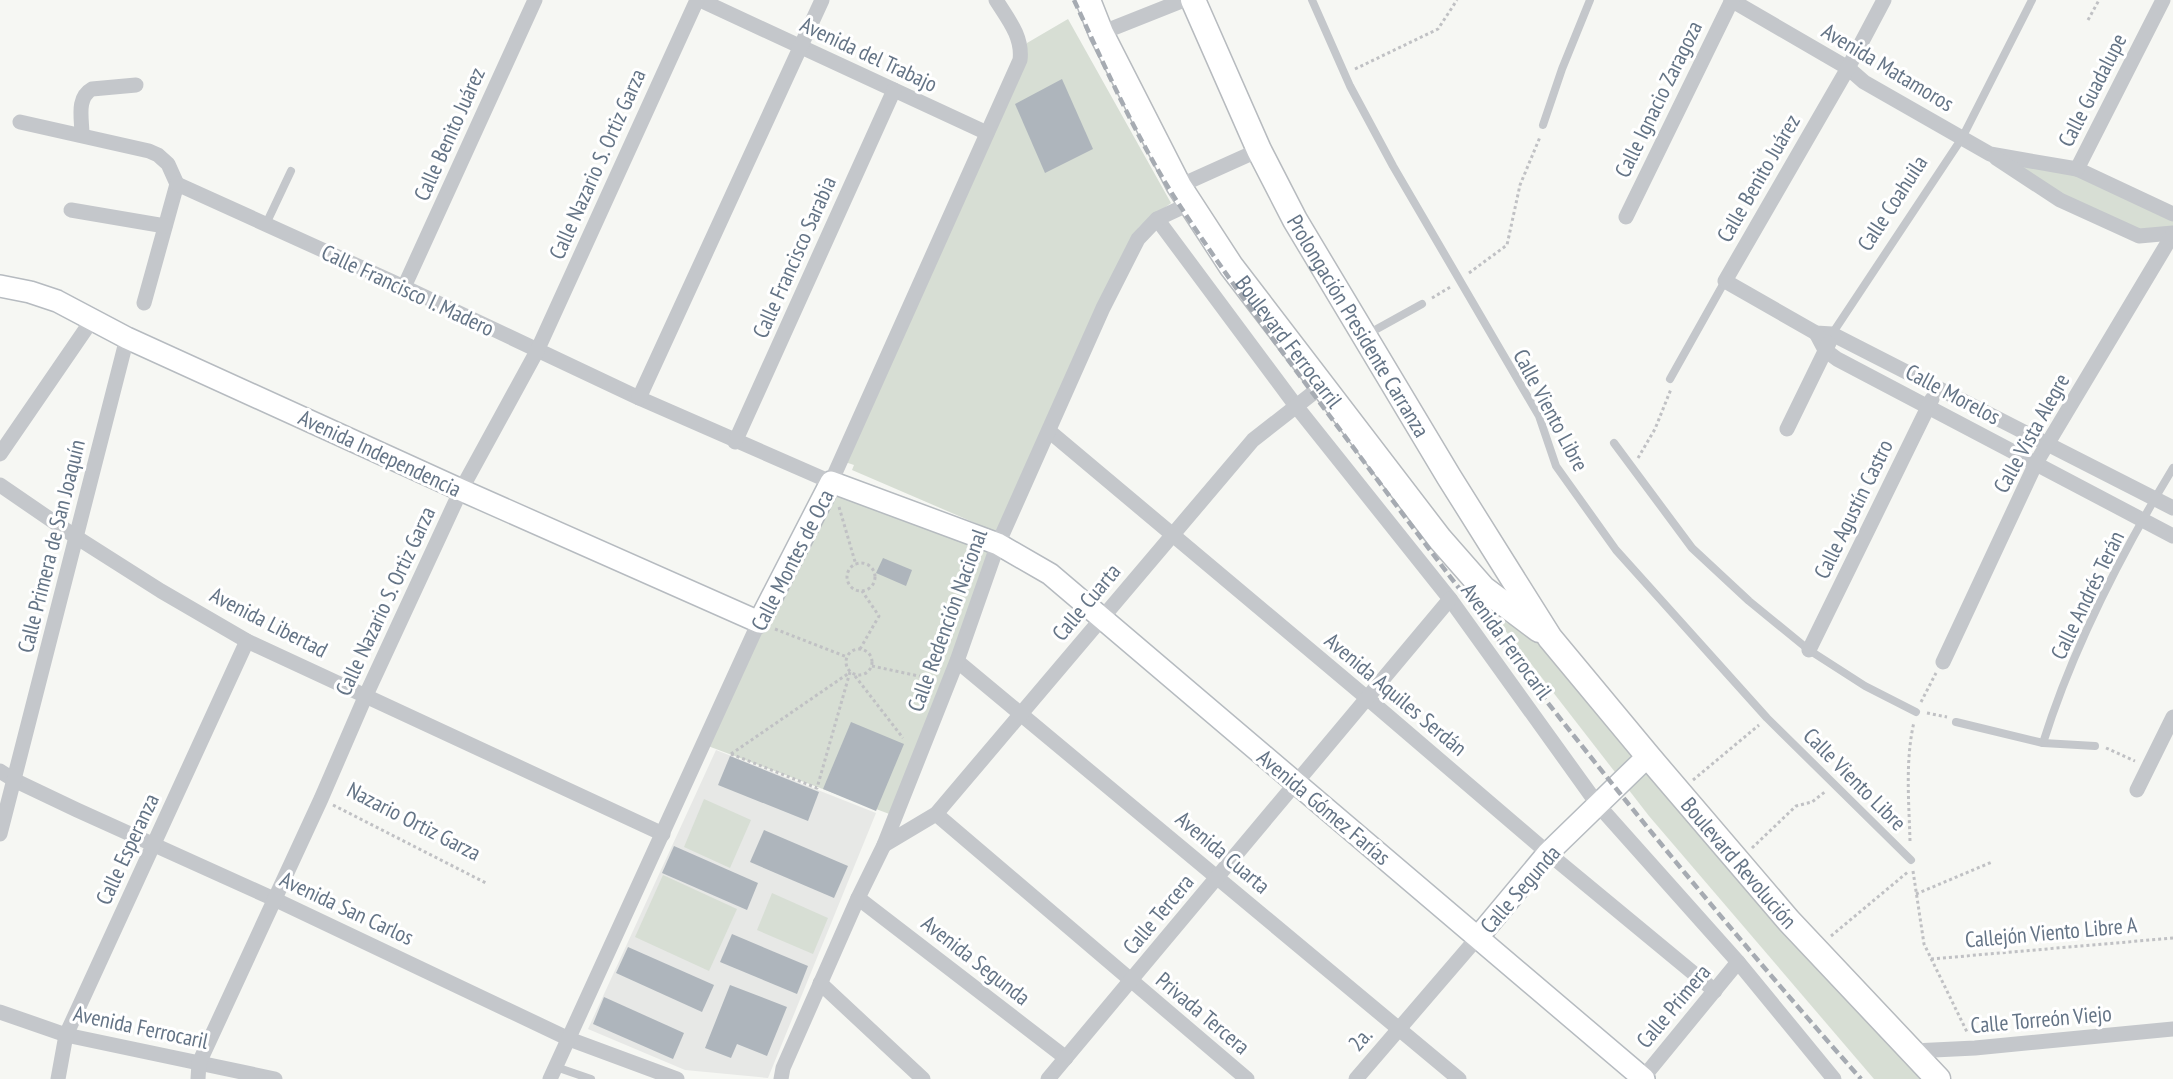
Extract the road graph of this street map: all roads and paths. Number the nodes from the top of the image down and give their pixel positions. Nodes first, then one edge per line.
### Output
1 (535, 0) edge
2 (698, 0) edge
3 (822, 0) edge
4 (996, 0) edge
5 (1088, 0) edge
6 (1184, 0) edge
7 (1192, 0) edge
8 (1312, 0) edge
9 (1457, 0) edge
10 (1590, 0) edge
11 (1732, 0) edge
12 (1884, 0) edge
13 (2032, 0) edge
14 (2099, 0) edge
15 (2163, 0) edge
16 (2088, 20) dead end
17 (1101, 33) junction
18 (801, 48) junction
19 (1848, 68) junction
20 (1345, 74) junction
21 (136, 86) dead end
22 (894, 90) junction
23 (20, 122) dead end
24 (1543, 125) joint
25 (987, 133) junction
26 (82, 135) junction
27 (1962, 138) junction
28 (1259, 150) junction
29 (1990, 154) junction
30 (2077, 169) junction
31 (291, 171) dead end
32 (177, 184) junction
33 (1184, 195) junction
34 (71, 210) dead end
35 (2173, 214) edge
36 (1626, 217) dead end
37 (1158, 219) junction
38 (266, 224) junction
39 (165, 226) junction
40 (2173, 233) edge
41 (1725, 281) junction
42 (1459, 282) junction
43 (0, 286) edge
44 (404, 287) junction
45 (144, 303) dead end
46 (1422, 304) joint
47 (92, 320) junction
48 (1816, 333) junction
49 (1832, 334) junction
50 (1363, 336) junction
51 (127, 338) junction
52 (1825, 350) junction
53 (537, 351) junction
54 (1670, 379) joint
55 (1322, 386) junction
56 (1938, 388) junction
57 (639, 398) junction
58 (1296, 406) junction
59 (1928, 407) junction
60 (1787, 429) dead end
61 (1049, 430) junction
62 (735, 442) junction
63 (1614, 443) dead end
64 (2047, 444) junction
65 (0, 454) edge
66 (2036, 464) junction
67 (1632, 468) junction
68 (2173, 468) edge
69 (831, 482) junction
70 (0, 484) edge
71 (460, 490) junction
72 (2155, 499) junction
73 (2173, 508) edge
74 (2144, 520) junction
75 (1173, 535) junction
76 (2173, 536) edge
77 (76, 537) junction
78 (998, 544) junction
79 (856, 565) junction
80 (862, 591) junction
81 (1449, 599) junction
82 (1102, 618) junction
83 (759, 622) junction
84 (1550, 638) junction
85 (247, 641) junction
86 (860, 649) junction
87 (1809, 650) junction
88 (847, 657) junction
89 (957, 661) junction
90 (1943, 662) joint
91 (871, 665) junction
92 (852, 673) junction
93 (928, 678) dead end
94 (366, 695) junction
95 (1367, 698) junction
96 (1916, 712) junction
97 (1021, 714) junction
98 (2173, 717) edge
99 (1767, 718) junction
100 (1956, 722) joint
101 (903, 738) dead end
102 (2043, 743) junction
103 (2095, 746) joint
104 (1647, 756) junction
105 (2148, 766) junction
106 (0, 771) edge
107 (14, 780) junction
108 (1296, 783) junction
109 (1835, 784) junction
110 (2137, 790) dead end
111 (1678, 792) junction
112 (321, 799) junction
113 (1598, 805) junction
114 (936, 814) junction
115 (0, 834) edge
116 (663, 834) junction
117 (153, 844) junction
118 (884, 845) junction
119 (1548, 853) junction
120 (1738, 862) junction
121 (1992, 862) dead end
122 (1912, 864) junction
123 (1217, 877) junction
124 (486, 883) dead end
125 (1916, 894) junction
126 (858, 898) junction
127 (274, 899) junction
128 (1478, 937) junction
129 (2173, 938) edge
130 (1816, 949) junction
131 (1931, 959) junction
132 (1738, 962) junction
133 (1131, 981) junction
134 (820, 983) junction
135 (1715, 991) junction
136 (0, 1012) edge
137 (1399, 1028) junction
138 (2173, 1029) edge
139 (66, 1035) junction
140 (569, 1039) junction
141 (1975, 1048) junction
142 (1913, 1051) junction
143 (1066, 1058) junction
144 (199, 1063) junction
145 (553, 1073) edge
146 (1827, 1076) edge
147 (58, 1079) edge
148 (198, 1079) edge
149 (275, 1079) edge
150 (591, 1079) edge
151 (677, 1079) edge
152 (781, 1079) edge
153 (924, 1079) edge
154 (1048, 1079) edge
155 (1247, 1079) edge
156 (1356, 1079) edge
157 (1459, 1079) edge
158 (1643, 1079) edge
159 (1938, 1079) edge

1 - 44 street, Calle Benito Juárez
2 - 18 street, Avenida del Trabajo
2 - 53 street, Calle Nazario S. Ortiz Garza
3 - 18 street
4 - 25 street, Calle Montes de Oca
5 - 17 main road, Boulevard Ferrocarril
6 - 17 street
7 - 28 main road, Prolongación Presidente Carranza
8 - 20 lane, Calle Viento Libre
9 - 20 path
10 - 24 lane
11 - 19 street, Avenida Matamoros
11 - 36 street, Calle Ignacio Zaragoza
12 - 19 street, Calle Benito Juárez
13 - 27 lane, Calle Coahuila
14 - 16 path
15 - 30 street, Calle Guadalupe
17 - 33 main road, Boulevard Ferrocarril
18 - 22 street, Avenida del Trabajo
18 - 57 street
19 - 27 street, Avenida Matamoros
19 - 41 street, Calle Benito Juárez
20 - 42 lane, Calle Viento Libre
21 - 26 street
22 - 25 street, Avenida del Trabajo
22 - 62 street, Calle Francisco Sarabia
23 - 26 street
24 - 42 path
25 - 69 street, Calle Montes de Oca
26 - 32 street
27 - 29 street, Avenida Matamoros
27 - 49 lane, Calle Coahuila
28 - 33 street, Calle Redención Nacional
28 - 50 main road, Prolongación Presidente Carranza
29 - 30 street, Avenida Matamoros
29 - 40 street, Avenida Matamoros
30 - 35 street, Avenida Matamoros
31 - 38 lane
32 - 38 street, Calle Francisco I. Madero
32 - 39 street
33 - 37 street, Calle Redención Nacional
33 - 55 main road, Boulevard Ferrocarril
34 - 39 street
37 - 58 street, Avenida Ferrocaril
37 - 61 street, Calle Redención Nacional
38 - 44 street, Calle Francisco I. Madero
39 - 45 street
40 - 64 street, Calle Vista Alegre
41 - 48 street, Calle Morelos
41 - 54 lane, Calle Benito Juárez
42 - 46 path
42 - 99 lane, Calle Viento Libre
43 - 47 main road, Avenida Independencia
44 - 53 street, Calle Francisco I. Madero
46 - 50 lane
47 - 51 main road, Avenida Independencia
47 - 65 street
48 - 49 street, Calle Morelos
48 - 52 street, Calle Morelos
49 - 52 street, Calle Coahuila
49 - 56 street, Calle Morelos
50 - 84 main road, Prolongación Presidente Carranza
51 - 71 main road, Avenida Independencia
51 - 77 street, Calle Primera de San Joaquín
52 - 59 street, Calle Morelos
52 - 60 street, Calle Coahuila
53 - 57 street, Calle Francisco I. Madero
53 - 71 street, Calle Nazario S. Ortiz Garza
54 - 67 path
55 - 58 street, Calle Cuarta
55 - 84 main road, Boulevard Ferrocarril
56 - 59 street, Calle Agustín Castro
56 - 64 street, Calle Morelos
57 - 62 street, Calle Francisco I. Madero
58 - 75 street, Calle Cuarta
58 - 81 street, Avenida Ferrocaril
59 - 66 street, Calle Morelos
59 - 87 street, Calle Agustín Castro
61 - 75 street, Avenida Aquiles Serdán
61 - 78 street, Calle Redención Nacional
62 - 69 street, Calle Francisco I. Madero
63 - 67 lane
64 - 66 street, Calle Vista Alegre
64 - 72 street, Calle Morelos
66 - 74 street, Calle Morelos
66 - 90 street, Calle Vista Alegre
67 - 87 lane
68 - 72 lane, Calle Andrés Terán
69 - 78 main road, Calle Francisco I. Madero
69 - 79 path
69 - 83 main road, Calle Montes de Oca
70 - 77 street, Avenida Libertad
71 - 83 main road, Avenida Independencia
71 - 94 street, Calle Nazario S. Ortiz Garza
72 - 73 street, Calle Morelos
72 - 74 lane, Calle Andrés Terán
74 - 76 street, Calle Morelos
74 - 102 lane, Calle Andrés Terán
75 - 82 street, Calle Cuarta
75 - 95 street, Avenida Aquiles Serdán
77 - 85 street, Avenida Libertad
77 - 107 street, Calle Primera de San Joaquín
78 - 82 main road, Avenida Gómez Farías
78 - 89 street, Calle Redención Nacional
79 - 80 path
79 - 80 path
80 - 86 path
81 - 95 street, Calle Tercera
81 - 113 street, Avenida Ferrocaril
82 - 97 street, Calle Cuarta
82 - 108 main road, Avenida Gómez Farías
83 - 88 path
83 - 116 street, Calle Montes de Oca
84 - 104 main road, Boulevard Revolución
85 - 94 street, Avenida Libertad
85 - 117 street, Calle Esperanza
86 - 88 path
86 - 91 path
87 - 96 lane
88 - 92 path
89 - 97 street, Avenida Cuarta
89 - 118 street, Calle Redención Nacional
90 - 96 path
91 - 92 path
91 - 93 path
92 - 92 path
92 - 101 path
94 - 112 street, Calle Nazario S. Ortiz Garza
94 - 116 street, Avenida Libertad
95 - 108 street, Calle Tercera
95 - 119 street, Avenida Aquiles Serdán
96 - 100 path
96 - 122 path
97 - 114 street, Calle Cuarta
97 - 123 street, Avenida Cuarta
98 - 105 street
99 - 109 lane, Calle Viento Libre
99 - 111 path
100 - 102 lane
102 - 103 lane
103 - 105 path
104 - 111 main road, Boulevard Revolución
104 - 113 main road, Calle Segunda
105 - 110 street
106 - 107 street, Avenida San Carlos
107 - 115 street, Calle Primera de San Joaquín
107 - 117 street, Avenida San Carlos
108 - 123 street, Calle Tercera
108 - 128 main road, Avenida Gómez Farías
109 - 120 path
109 - 122 lane, Calle Viento Libre
111 - 120 main road, Boulevard Revolución
112 - 124 path, Nazario Ortiz Garza
112 - 127 street, Calle Nazario S. Ortiz Garza
113 - 119 main road, Calle Segunda
113 - 132 street, Avenida Ferrocaril
114 - 118 street, Calle Cuarta
114 - 133 street, Calle Tercera
116 - 140 street, Calle Montes de Oca
117 - 127 street, Avenida San Carlos
117 - 139 street, Calle Esperanza
118 - 126 street, Calle Redención Nacional
119 - 128 main road, Calle Segunda
119 - 135 street, Avenida Aquiles Serdán
120 - 130 main road, Boulevard Revolución
121 - 125 path
122 - 125 path
122 - 130 path
123 - 133 street, Calle Tercera
123 - 137 street, Avenida Cuarta
125 - 131 path
126 - 134 street, Calle Redención Nacional
126 - 143 street, Avenida Segunda
127 - 140 street, Avenida San Carlos
127 - 144 street
128 - 137 street, Calle Segunda
128 - 158 main road, Avenida Gómez Farías
129 - 131 path, Callejón Viento Libre A
130 - 142 main road, Boulevard Revolución
131 - 141 path
132 - 135 street, Calle Primera
132 - 146 street, Avenida Ferrocaril
133 - 143 street, Calle Tercera
133 - 155 street, Privada Tercera
134 - 152 street, Calle Redención Nacional
134 - 153 street
135 - 158 street, Calle Primera
136 - 139 street, Avenida Ferrocaril
137 - 156 street, 2a.
137 - 157 street, Avenida Cuarta
138 - 141 street, Calle Torreón Viejo
139 - 144 street, Avenida Ferrocaril
139 - 147 street, Calle Esperanza
140 - 145 street, Calle Montes de Oca
140 - 151 street, Avenida San Carlos
141 - 142 street, Calle Torreón Viejo
142 - 159 main road, Boulevard Revolución
143 - 154 street, Calle Tercera
144 - 148 street
144 - 149 street, Avenida Ferrocaril
145 - 150 lane

